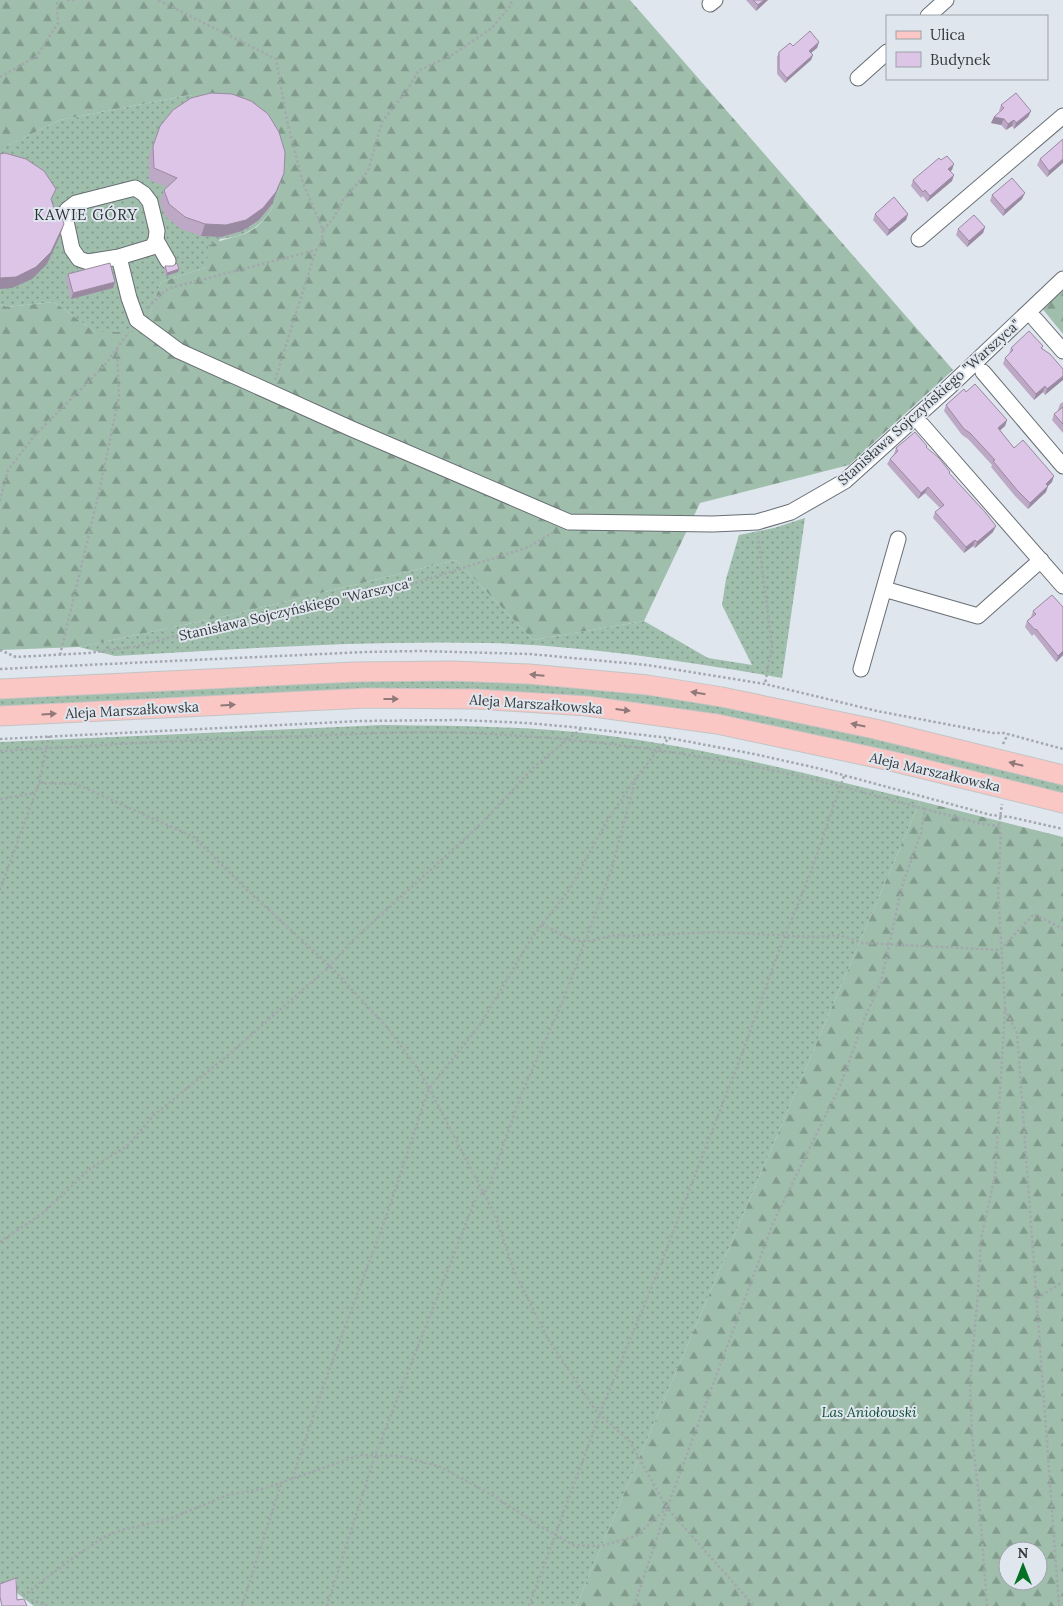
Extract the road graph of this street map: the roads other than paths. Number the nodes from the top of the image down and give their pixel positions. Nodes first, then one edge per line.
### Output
1 (946, 0) edge
2 (929, 15) edge
3 (886, 53) edge
4 (858, 78) dead end
5 (1063, 116) edge
6 (919, 239) dead end
7 (156, 240) junction
8 (119, 257) junction
9 (168, 261) dead end
10 (1063, 279) edge
11 (1035, 319) dead end
12 (1063, 350) edge
13 (983, 372) dead end
14 (922, 425) dead end
15 (1063, 466) edge
16 (898, 539) dead end
17 (1041, 560) junction
18 (1063, 586) edge
19 (884, 589) junction
20 (862, 669) dead end
21 (0, 689) edge
22 (0, 716) edge
23 (1063, 775) edge
24 (1063, 803) edge

1 - 2 lane
3 - 4 lane
5 - 6 lane
7 - 8 lane
7 - 8 lane
7 - 9 lane
8 - 10 lane, Stanisława Sojczyńskiego "Warszyca"
11 - 12 lane
13 - 15 lane
14 - 17 lane
16 - 19 lane
17 - 18 lane
17 - 19 lane
19 - 20 lane
23 -> 21 main road, Aleja Marszałkowska
22 -> 24 main road, Aleja Marszałkowska

